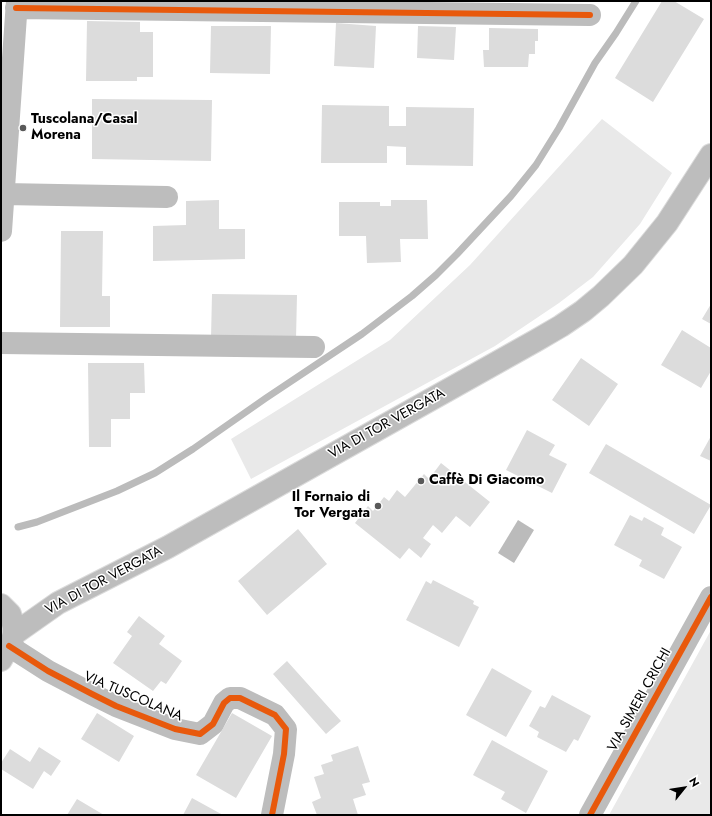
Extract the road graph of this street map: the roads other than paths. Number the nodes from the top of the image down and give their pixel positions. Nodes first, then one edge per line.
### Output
1 (16, 4) edge
2 (590, 15) dead end
3 (711, 155) edge
4 (4, 194) junction
5 (166, 197) dead end
6 (1, 231) edge
7 (1, 343) edge
8 (314, 347) dead end
9 (711, 597) edge
10 (58, 603) junction
11 (3, 605) edge
12 (8, 647) edge
13 (272, 815) edge
14 (590, 815) edge

1 - 2 street
1 - 4 street
3 - 10 street, VIA DI TOR VERGATA
4 - 5 street
4 - 6 street
7 - 8 street
9 - 14 street, VIA SIMERI CRICHI
10 - 11 street
10 - 12 street, VIA DI TOR VERGATA
11 - 12 street
12 - 13 street, VIA TUSCOLANA

